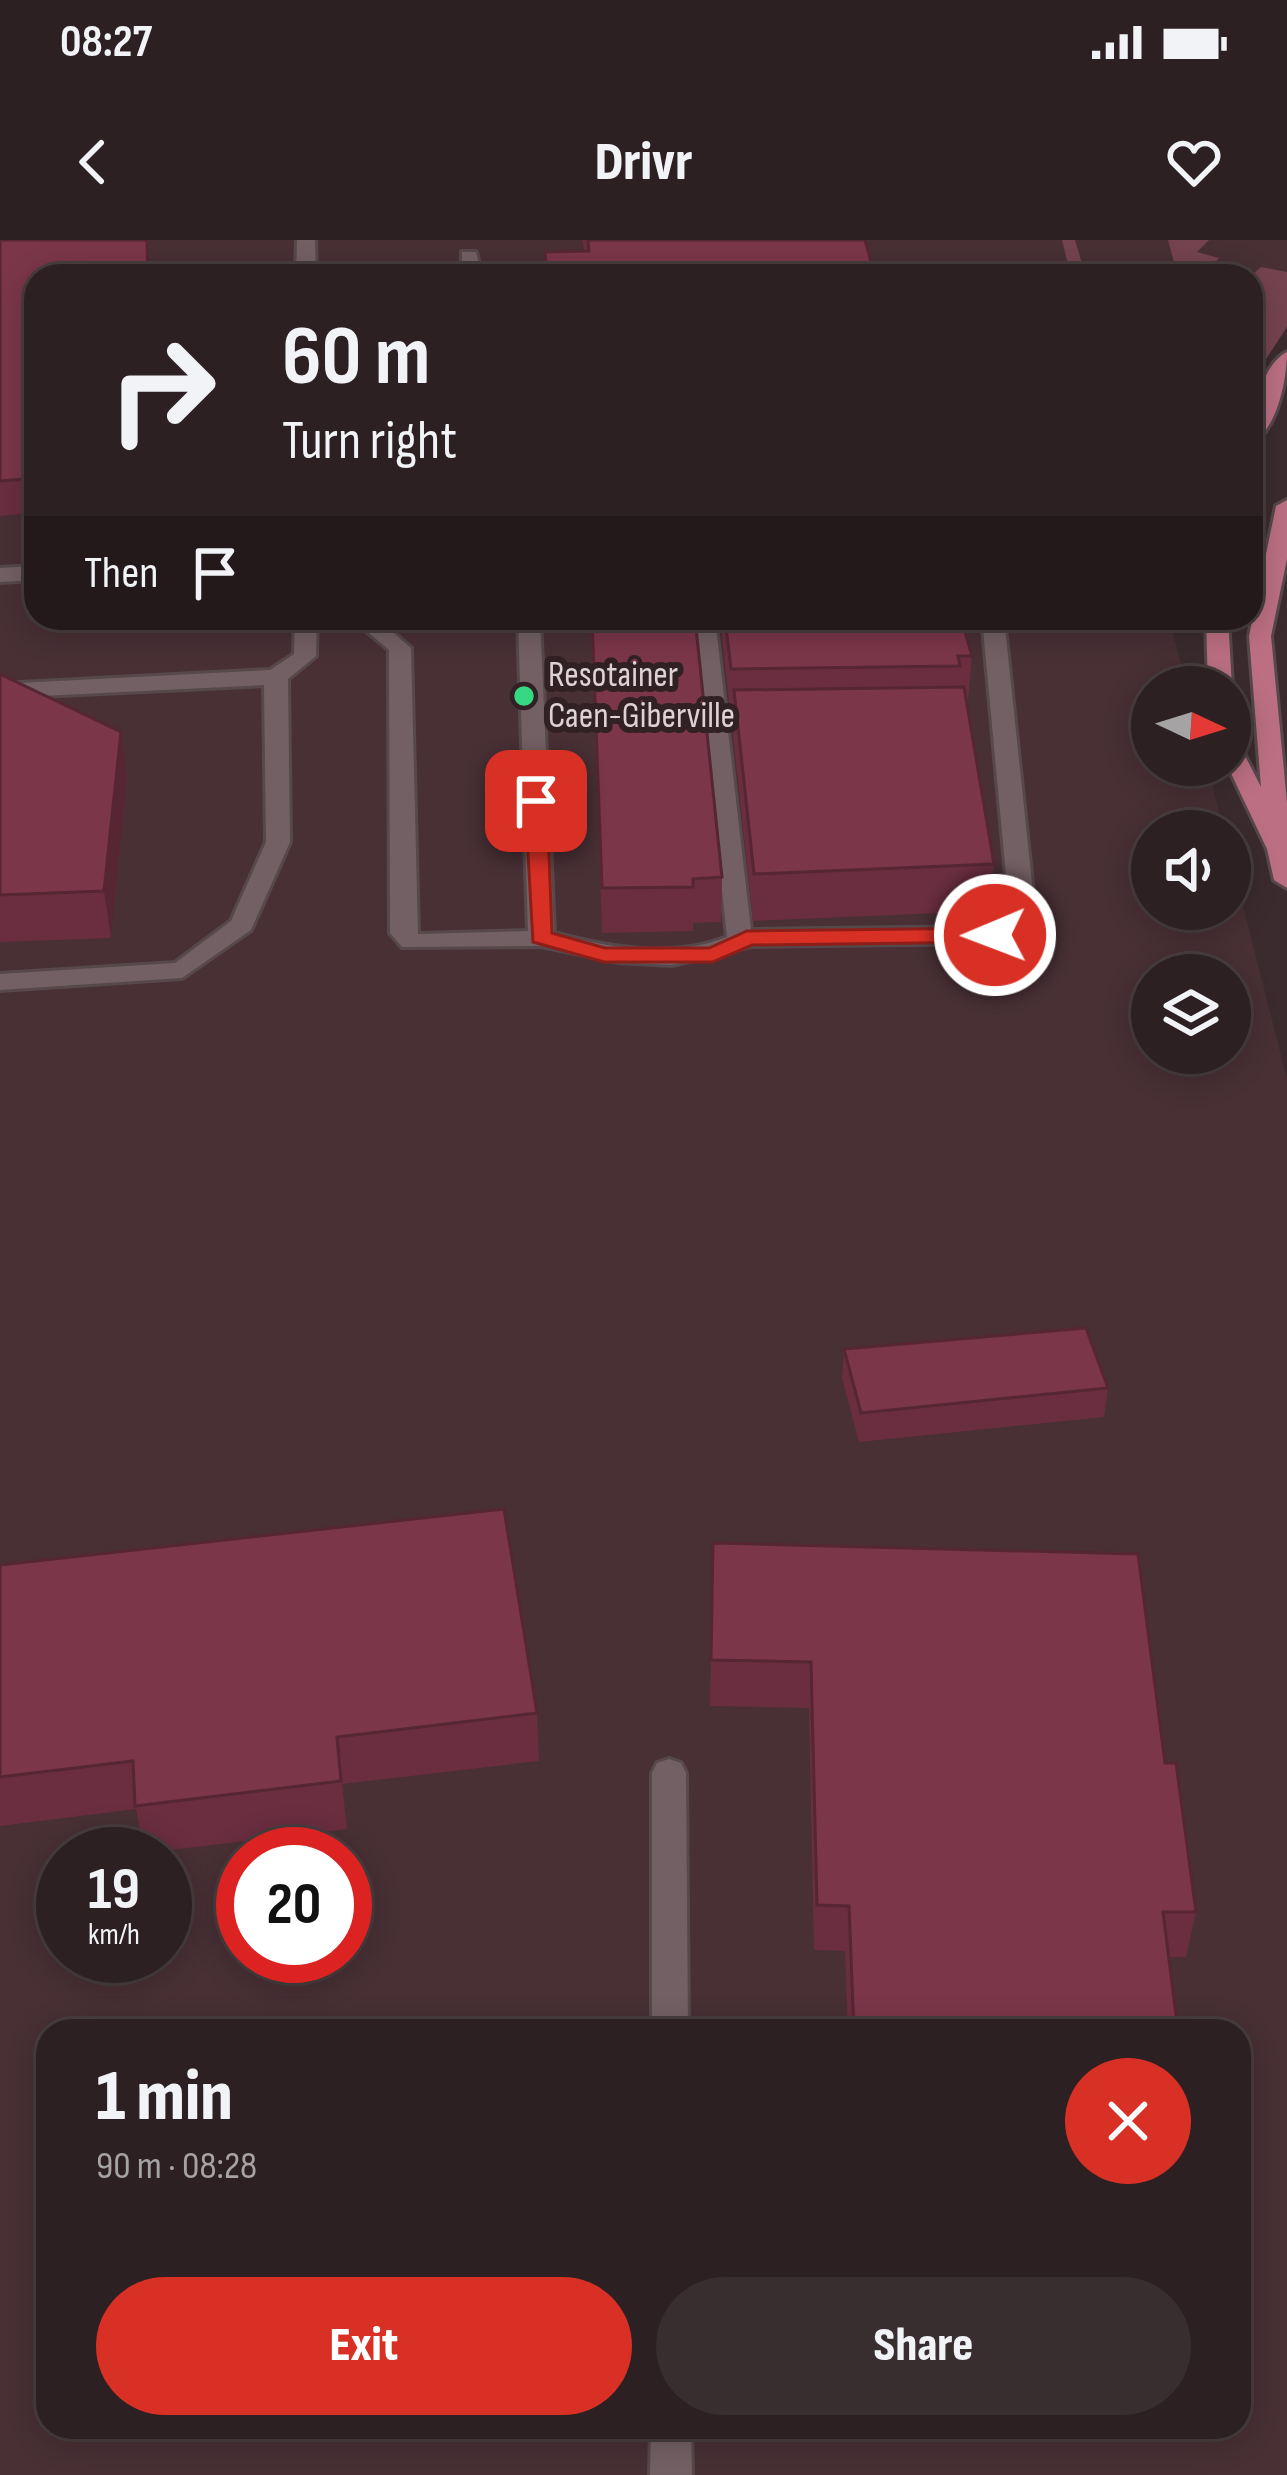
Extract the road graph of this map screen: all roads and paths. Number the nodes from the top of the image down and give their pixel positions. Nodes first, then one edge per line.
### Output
1 (1287, 358) edge
2 (1263, 410) edge
3 (1287, 506) edge
4 (1263, 622) edge
5 (306, 630) edge
6 (378, 630) edge
7 (529, 630) edge
8 (707, 630) edge
9 (993, 630) edge
10 (1217, 630) edge
11 (1261, 630) edge
12 (1219, 666) edge
13 (276, 677) junction
14 (0, 691) edge
15 (1249, 786) edge
16 (1279, 850) junction
17 (1287, 880) edge
18 (541, 938) junction
19 (747, 938) junction
20 (0, 982) edge
21 (669, 1773) dead end
22 (670, 2019) edge
23 (671, 2439) edge
24 (670, 2475) edge

1 - 2 main road
3 - 4 main road
5 - 13 street
6 - 18 street
7 - 18 street
8 - 19 street
9 - 19 street
10 - 12 main road
11 - 16 main road
13 - 14 street
13 - 20 street
15 - 16 main road
16 - 17 main road
18 - 19 street
21 - 22 street
23 - 24 street

